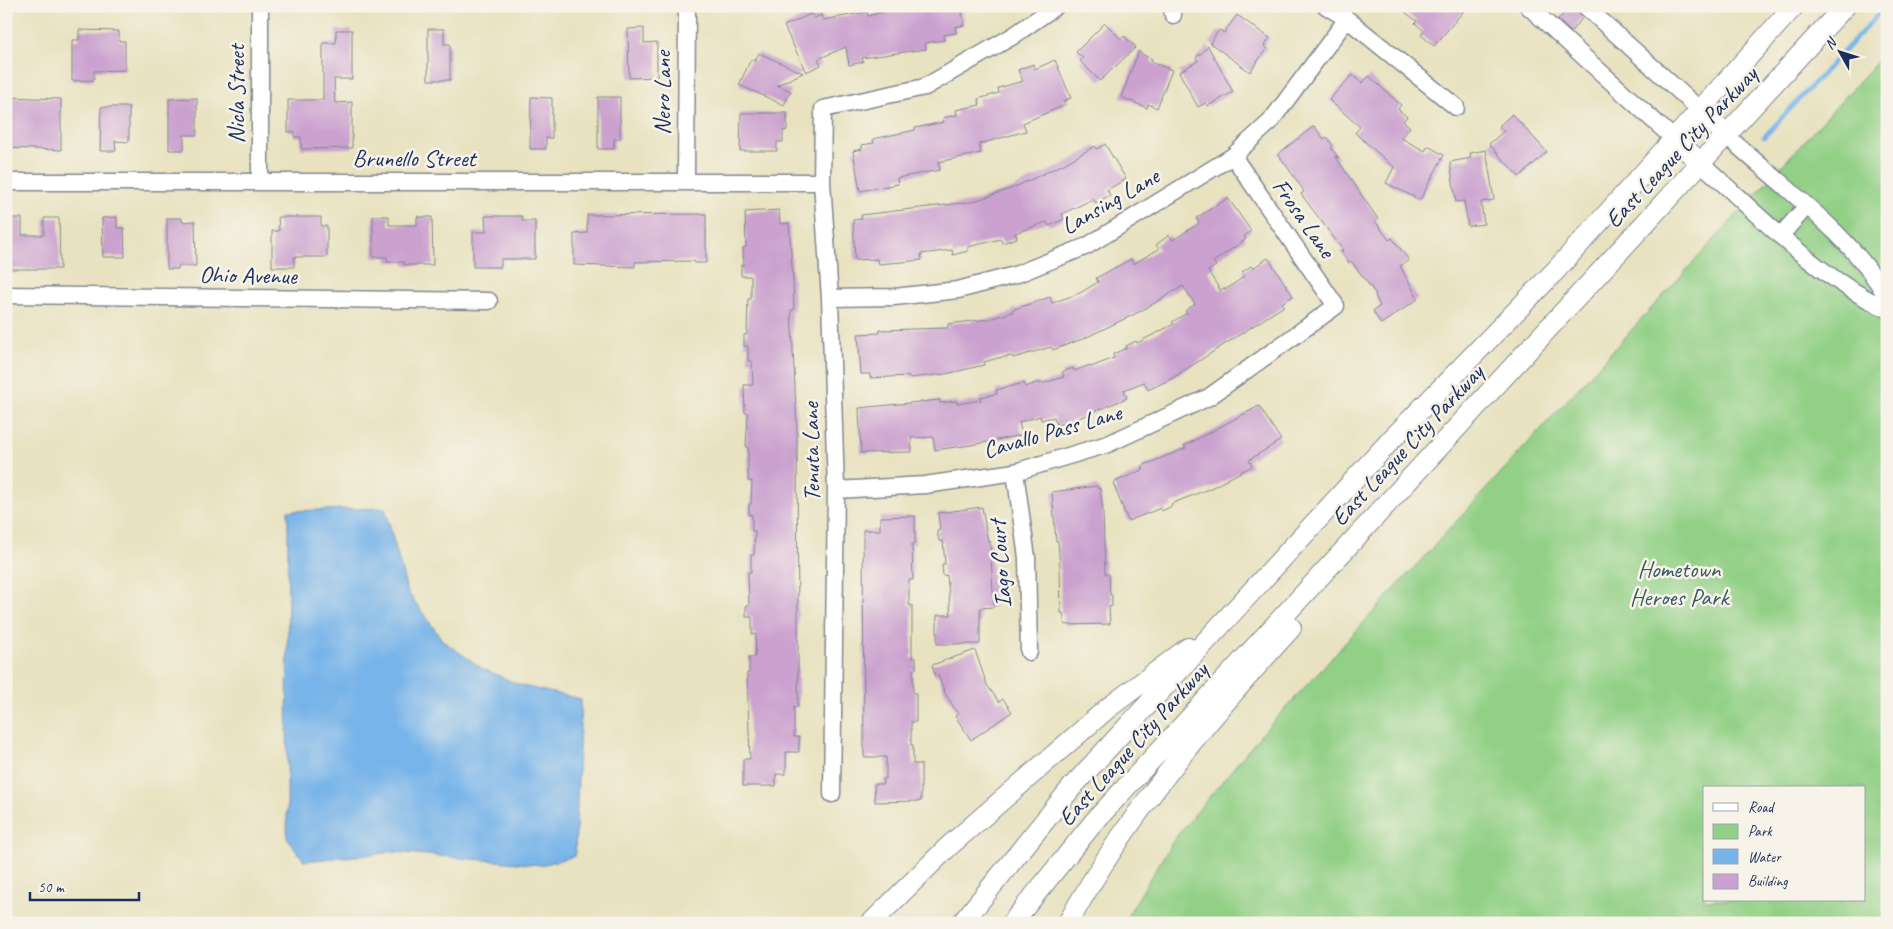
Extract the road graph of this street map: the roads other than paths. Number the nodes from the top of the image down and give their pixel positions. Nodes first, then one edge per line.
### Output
1 (260, 6) edge
2 (687, 6) edge
3 (1056, 6) edge
4 (1326, 6) edge
5 (1528, 6) edge
6 (1585, 6) edge
7 (1598, 6) edge
8 (1794, 6) edge
9 (1845, 6) edge
10 (1348, 19) junction
11 (1611, 29) junction
12 (1456, 107) dead end
13 (1700, 110) junction
14 (1726, 134) junction
15 (1674, 139) junction
16 (1233, 156) junction
17 (1701, 163) junction
18 (260, 181) junction
19 (686, 181) junction
20 (6, 182) edge
21 (822, 182) junction
22 (1806, 207) junction
23 (1781, 235) junction
24 (6, 295) edge
25 (830, 298) junction
26 (1887, 298) edge
27 (489, 301) dead end
28 (1336, 306) joint
29 (1887, 309) edge
30 (1436, 450) junction
31 (1015, 472) junction
32 (836, 490) junction
33 (1228, 618) junction
34 (1030, 652) dead end
35 (832, 794) dead end
36 (870, 923) edge
37 (962, 923) edge
38 (1012, 923) edge
39 (1068, 923) edge

1 - 18 street, Nicla Street
2 - 19 street, Nero Lane
3 - 21 street, Tenuta Lane
4 - 10 street
5 - 15 street
6 - 11 street
7 - 11 street
8 - 13 main road, East League City Parkway
9 - 14 main road, East League City Parkway
10 - 12 street
10 - 16 street, Lansing Lane
11 - 13 street
13 - 14 main road
13 - 15 main road, East League City Parkway
14 - 17 main road, East League City Parkway
14 - 22 street
15 - 17 main road
15 - 33 main road, East League City Parkway
16 - 25 street, Lansing Lane
16 - 28 street, Frosa Lane
17 - 23 street
17 - 30 main road, East League City Parkway
18 - 19 street, Brunello Street
18 - 20 street, Brunello Street
19 - 21 street, Brunello Street
21 - 25 street, Tenuta Lane
22 - 23 street
22 - 26 street
23 - 29 street
24 - 27 street, Ohio Avenue
25 - 32 street, Tenuta Lane
28 - 31 street, Cavallo Pass Lane
30 - 38 main road, East League City Parkway
30 - 39 main road
31 - 32 street, Cavallo Pass Lane
31 - 34 street, Iago Court
32 - 35 street, Tenuta Lane
33 - 36 main road
33 - 37 main road, East League City Parkway

